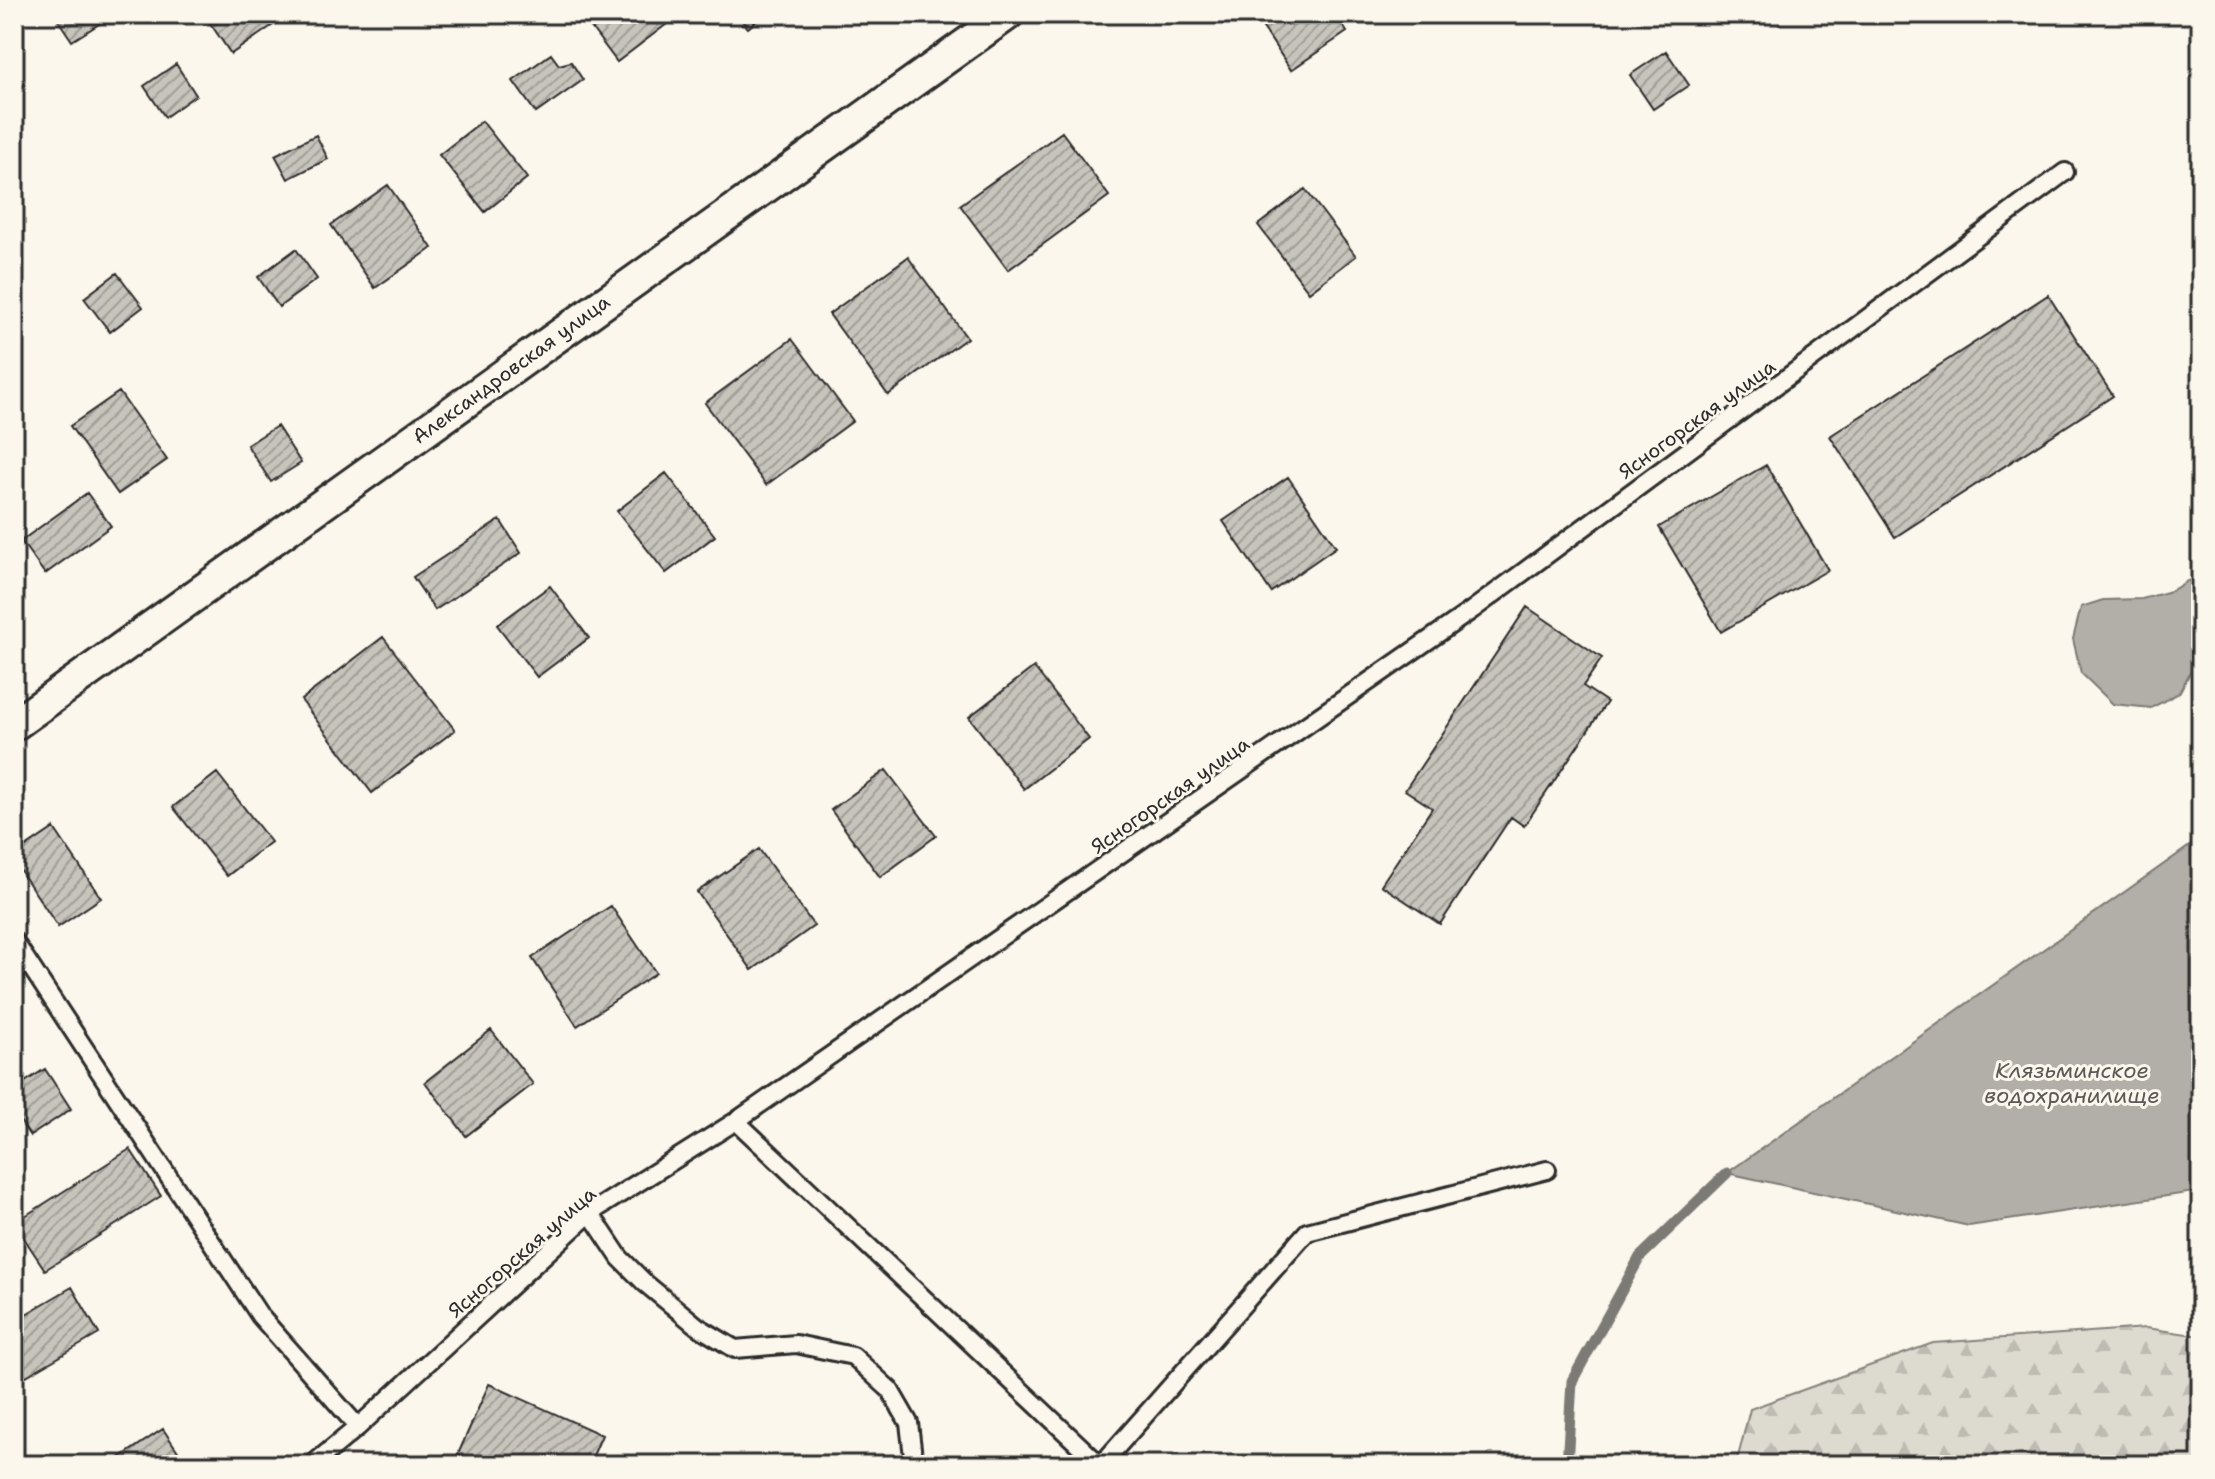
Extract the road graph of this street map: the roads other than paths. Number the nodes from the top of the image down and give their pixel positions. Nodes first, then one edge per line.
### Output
1 (1008, 14) edge
2 (2065, 172) dead end
3 (14, 725) edge
4 (14, 941) edge
5 (736, 1121) junction
6 (1547, 1170) dead end
7 (590, 1213) junction
8 (358, 1427) junction
9 (312, 1465) edge
10 (914, 1465) edge
11 (1100, 1465) edge

1 - 3 street, Александровская улица
2 - 5 lane, Ясногорская улица
4 - 8 lane
5 - 7 lane, Ясногорская улица
5 - 11 lane
6 - 11 lane
7 - 8 lane, Ясногорская улица
7 - 10 lane
8 - 9 lane, Ясногорская улица

